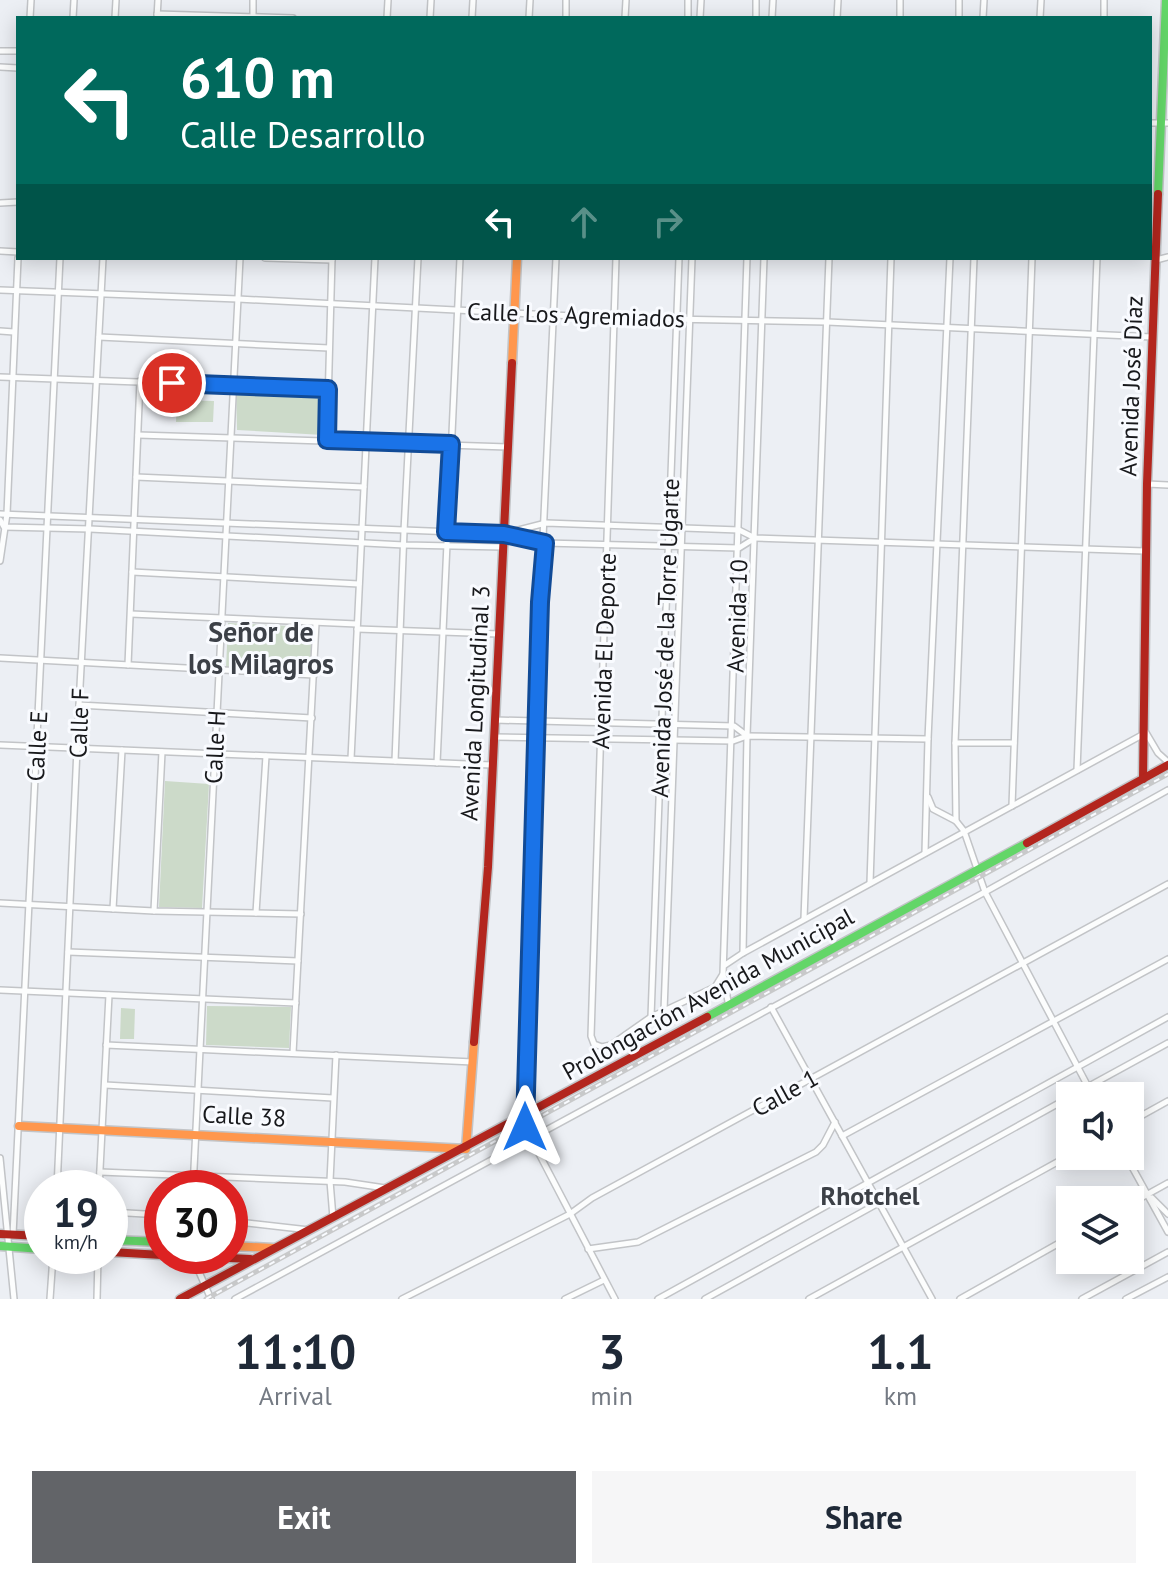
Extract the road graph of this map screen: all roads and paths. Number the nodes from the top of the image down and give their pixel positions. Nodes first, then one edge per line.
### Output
1 (158, 0) edge
2 (1166, 0) edge
3 (157, 16) edge
4 (1166, 32) edge
5 (1164, 123) edge
6 (1157, 210) junction
7 (1168, 212) edge
8 (1168, 257) edge
9 (18, 260) edge
10 (60, 260) edge
11 (103, 260) edge
12 (240, 260) edge
13 (332, 260) edge
14 (375, 260) edge
15 (418, 260) edge
16 (460, 260) edge
17 (517, 260) edge
18 (556, 260) edge
19 (616, 260) edge
20 (679, 260) edge
21 (692, 260) edge
22 (747, 260) edge
23 (764, 260) edge
24 (829, 260) edge
25 (891, 260) edge
26 (950, 260) edge
27 (974, 260) edge
28 (1032, 260) edge
29 (1097, 260) edge
30 (1156, 260) junction
31 (0, 290) edge
32 (16, 290) junction
33 (59, 292) junction
34 (100, 295) junction
35 (238, 299) junction
36 (330, 303) junction
37 (373, 305) junction
38 (416, 308) junction
39 (457, 310) junction
40 (514, 313) junction
41 (554, 314) junction
42 (614, 318) junction
43 (677, 320) junction
44 (690, 320) junction
45 (744, 320) junction
46 (762, 320) junction
47 (827, 322) junction
48 (889, 325) junction
49 (948, 327) junction
50 (971, 328) junction
51 (0, 331) edge
52 (1029, 331) junction
53 (14, 332) junction
54 (1095, 334) junction
55 (99, 337) junction
56 (1152, 337) junction
57 (236, 342) junction
58 (329, 348) junction
59 (0, 377) edge
60 (12, 377) junction
61 (55, 379) junction
62 (97, 380) junction
63 (140, 381) junction
64 (234, 385) junction
65 (328, 389) junction
66 (138, 435) junction
67 (231, 437) junction
68 (327, 440) junction
69 (366, 441) junction
70 (409, 443) junction
71 (451, 444) junction
72 (508, 447) junction
73 (136, 477) junction
74 (229, 481) junction
75 (1147, 484) junction
76 (1168, 485) edge
77 (364, 487) junction
78 (49, 515) junction
79 (2, 516) edge
80 (90, 517) junction
81 (133, 519) junction
82 (546, 523) junction
83 (227, 524) junction
84 (608, 525) junction
85 (4, 527) junction
86 (48, 527) junction
87 (669, 527) junction
88 (681, 528) junction
89 (90, 529) junction
90 (362, 529) junction
91 (739, 530) junction
92 (133, 531) junction
93 (404, 531) junction
94 (446, 532) junction
95 (504, 534) junction
96 (226, 536) junction
97 (755, 538) junction
98 (819, 540) junction
99 (881, 542) junction
100 (361, 543) junction
101 (545, 543) junction
102 (607, 544) junction
103 (938, 544) junction
104 (404, 545) junction
105 (446, 545) junction
106 (668, 545) junction
107 (962, 545) junction
108 (680, 546) junction
109 (503, 547) junction
110 (1021, 547) junction
111 (739, 548) junction
112 (1086, 549) junction
113 (1145, 551) junction
114 (0, 561) edge
115 (132, 572) junction
116 (224, 577) junction
117 (359, 584) junction
118 (131, 614) junction
119 (222, 619) junction
120 (316, 623) junction
121 (357, 626) junction
122 (400, 630) junction
123 (442, 632) junction
124 (499, 634) junction
125 (0, 658) edge
126 (41, 661) junction
127 (81, 662) junction
128 (128, 665) junction
129 (219, 670) junction
130 (314, 675) junction
131 (79, 705) junction
132 (217, 713) junction
133 (312, 718) junction
134 (495, 720) junction
135 (538, 722) junction
136 (601, 723) junction
137 (662, 724) junction
138 (675, 724) junction
139 (734, 726) junction
140 (1142, 730) junction
141 (747, 736) junction
142 (494, 737) junction
143 (811, 737) junction
144 (537, 738) junction
145 (875, 738) junction
146 (928, 739) junction
147 (601, 740) junction
148 (662, 741) junction
149 (674, 741) junction
150 (733, 741) junction
151 (955, 743) junction
152 (1014, 743) junction
153 (0, 745) edge
154 (37, 747) junction
155 (78, 749) junction
156 (122, 750) junction
157 (162, 752) junction
158 (215, 754) junction
159 (266, 756) junction
160 (308, 758) junction
161 (351, 759) junction
162 (395, 761) junction
163 (437, 763) junction
164 (1168, 764) edge
165 (492, 765) junction
166 (1077, 770) junction
167 (1143, 779) junction
168 (1168, 790) edge
169 (927, 795) junction
170 (1012, 806) junction
171 (956, 821) junction
172 (964, 831) junction
173 (925, 853) junction
174 (977, 869) junction
175 (870, 883) junction
176 (1168, 884) edge
177 (985, 892) junction
178 (0, 903) edge
179 (29, 904) junction
180 (69, 907) junction
181 (113, 909) junction
182 (154, 911) junction
183 (207, 912) junction
184 (256, 913) junction
185 (301, 914) junction
186 (804, 919) junction
187 (68, 952) junction
188 (743, 953) junction
189 (205, 958) junction
190 (1168, 959) edge
191 (299, 961) junction
192 (1023, 963) junction
193 (724, 966) junction
194 (723, 974) junction
195 (0, 990) edge
196 (24, 991) junction
197 (66, 993) junction
198 (109, 995) junction
199 (202, 999) junction
200 (296, 1003) junction
201 (729, 1007) junction
202 (771, 1007) junction
203 (664, 1011) junction
204 (651, 1017) junction
205 (1168, 1017) edge
206 (1054, 1023) junction
207 (1168, 1043) edge
208 (106, 1045) junction
209 (200, 1049) junction
210 (293, 1053) junction
211 (336, 1055) junction
212 (473, 1062) junction
213 (1077, 1067) junction
214 (811, 1079) junction
215 (1085, 1082) edge
216 (1097, 1082) edge
217 (105, 1085) junction
218 (198, 1090) junction
219 (333, 1098) junction
220 (1168, 1101) edge
221 (1056, 1104) edge
222 (1144, 1114) edge
223 (525, 1118) junction
224 (835, 1122) junction
225 (19, 1126) junction
226 (61, 1128) junction
227 (102, 1128) junction
228 (196, 1134) junction
229 (842, 1136) junction
230 (532, 1139) junction
231 (331, 1140) junction
232 (466, 1149) junction
233 (0, 1158) edge
234 (1056, 1163) edge
235 (58, 1170) edge
236 (100, 1170) edge
237 (193, 1170) edge
238 (1134, 1170) edge
239 (248, 1178) edge
240 (330, 1181) junction
241 (867, 1181) junction
242 (1168, 1183) edge
243 (0, 1185) edge
244 (385, 1188) junction
245 (1147, 1194) junction
246 (1144, 1196) edge
247 (879, 1202) junction
248 (570, 1214) junction
249 (1168, 1214) edge
250 (333, 1218) junction
251 (248, 1223) edge
252 (311, 1230) junction
253 (1168, 1232) edge
254 (7, 1234) edge
255 (1056, 1245) edge
256 (903, 1246) junction
257 (4, 1247) edge
258 (248, 1247) edge
259 (24, 1248) edge
260 (275, 1248) junction
261 (588, 1249) junction
262 (1168, 1252) edge
263 (248, 1259) edge
264 (253, 1259) junction
265 (52, 1274) edge
266 (98, 1274) edge
267 (200, 1274) edge
268 (1168, 1277) edge
269 (604, 1280) junction
270 (205, 1285) junction
271 (14, 1299) edge
272 (50, 1299) edge
273 (97, 1299) edge
274 (180, 1299) edge
275 (211, 1299) edge
276 (235, 1299) edge
277 (402, 1299) edge
278 (565, 1299) edge
279 (615, 1299) edge
280 (658, 1299) edge
281 (705, 1299) edge
282 (809, 1299) edge
283 (932, 1299) edge
284 (960, 1299) edge
285 (1082, 1299) edge
286 (1126, 1299) edge

1 - 3 street
2 - 4 street, Avenida José Díaz
4 - 5 street, Avenida José Díaz
5 - 6 street, Avenida José Díaz
6 - 7 street
6 - 30 street, Avenida José Díaz
8 - 30 street
9 - 32 street
10 - 33 street, Calle E
11 - 34 street, Calle F
12 - 35 street, Calle H
13 - 36 street
14 - 37 street
15 - 38 street
16 - 39 street
17 - 40 street, Avenida Longitudinal 3
18 - 41 street
19 - 42 street, Avenida El Deporte
20 - 43 street, Avenida José de la Torre Ugarte
21 - 44 street, Avenida José de la Torre Ugarte
22 - 45 street, Avenida 10
23 - 46 street, Avenida 10
24 - 47 street
25 - 48 street
26 - 49 street
27 - 50 street
28 - 52 street
29 - 54 street
30 - 56 street, Avenida José Díaz
31 - 32 street, Calle Los Agremiados
32 - 33 street, Calle Los Agremiados
32 - 53 street
33 - 34 street, Calle Los Agremiados
33 - 61 street, Calle E
34 - 35 street, Calle Los Agremiados
34 - 55 street, Calle F
35 - 36 street, Calle Los Agremiados
35 - 57 street, Calle H
36 - 37 street, Calle Los Agremiados
36 - 58 street
37 - 38 street, Calle Los Agremiados
37 - 69 street
38 - 39 street, Calle Los Agremiados
38 - 70 street
39 - 40 street, Calle Los Agremiados
39 - 71 street
40 - 41 street, Calle Los Agremiados
40 - 72 street, Avenida Longitudinal 3
41 - 42 street, Calle Los Agremiados
41 - 82 street
42 - 43 street, Calle Los Agremiados
42 - 84 street, Avenida El Deporte
43 - 44 street, Calle Los Agremiados
43 - 87 street, Avenida José de la Torre Ugarte
44 - 45 street, Calle Los Agremiados
44 - 88 street, Avenida José de la Torre Ugarte
45 - 46 street, Calle Los Agremiados
45 - 91 street, Avenida 10
46 - 47 street, Calle Los Agremiados
46 - 97 street, Avenida 10
47 - 48 street, Calle Los Agremiados
47 - 98 street
48 - 49 street, Calle Los Agremiados
48 - 99 street
49 - 50 street, Calle Los Agremiados
49 - 103 street
50 - 52 street, Calle Los Agremiados
50 - 107 street
51 - 53 street
52 - 54 street, Calle Los Agremiados
52 - 110 street
53 - 60 street
54 - 56 street, Calle Los Agremiados
54 - 112 street
55 - 57 street
55 - 62 street, Calle F
56 - 75 street, Avenida José Díaz
57 - 58 street
57 - 64 street, Calle H
58 - 65 street
59 - 60 street
60 - 61 street
60 - 79 street
61 - 62 street
61 - 78 street, Calle E
62 - 63 street
62 - 80 street, Calle F
63 - 64 street
63 - 66 street
64 - 65 street
64 - 67 street, Calle H
65 - 68 street
66 - 67 street
66 - 73 street
67 - 68 street
67 - 74 street, Calle H
68 - 69 street
69 - 70 street
69 - 77 street
70 - 71 street
70 - 93 street
71 - 72 street
71 - 94 street
72 - 95 street, Avenida Longitudinal 3
73 - 74 street
73 - 81 street
74 - 77 street
74 - 83 street, Calle H
75 - 76 street
75 - 113 street, Avenida José Díaz
77 - 90 street
78 - 79 street
78 - 80 street
78 - 86 street, Calle E
79 - 85 street
80 - 81 street
80 - 89 street, Calle F
81 - 83 street
81 - 92 street
82 - 84 street
82 - 95 street
82 - 101 street
83 - 90 street
83 - 96 street, Calle H
84 - 87 street
84 - 102 street, Avenida El Deporte
85 - 86 street
85 - 114 street
86 - 89 street
86 - 126 street, Calle E
87 - 88 street
87 - 106 street, Avenida José de la Torre Ugarte
88 - 91 street
88 - 108 street, Avenida José de la Torre Ugarte
89 - 92 street
89 - 127 street, Calle F
90 - 93 street
90 - 100 street
91 - 97 street
91 - 111 street, Avenida 10
92 - 96 street
92 - 115 street
93 - 94 street
93 - 104 street
94 - 95 street
94 - 105 street
95 - 101 street
95 - 109 street, Avenida Longitudinal 3
96 - 100 street
96 - 116 street, Calle H
97 - 98 street
97 - 111 street
97 - 141 street, Avenida 10
98 - 99 street
98 - 143 street
99 - 103 street
99 - 145 street
100 - 104 street
100 - 117 street
101 - 102 street
101 - 135 street
102 - 106 street
102 - 136 street, Avenida El Deporte
103 - 107 street
103 - 146 street
104 - 105 street
104 - 122 street
105 - 109 street
105 - 123 street
106 - 108 street
106 - 137 street, Avenida José de la Torre Ugarte
107 - 110 street
107 - 151 street
108 - 111 street
108 - 138 street, Avenida José de la Torre Ugarte
109 - 124 street, Avenida Longitudinal 3
110 - 112 street
110 - 152 street
111 - 139 street, Avenida 10
112 - 113 street
112 - 166 street
113 - 140 street, Avenida José Díaz
115 - 116 street
115 - 118 street
116 - 117 street
116 - 119 street, Calle H
117 - 121 street
118 - 119 street
118 - 128 street
119 - 120 street
119 - 129 street, Calle H
120 - 121 street
120 - 130 street
121 - 122 street
121 - 161 street
122 - 123 street
122 - 162 street
123 - 124 street
123 - 163 street
124 - 134 street, Avenida Longitudinal 3
125 - 126 street
126 - 127 street
126 - 154 street, Calle E
127 - 128 street
127 - 131 street, Calle F
128 - 129 street
129 - 130 street
129 - 132 street, Calle H
130 - 133 street
131 - 132 street
131 - 155 street, Calle F
132 - 133 street
132 - 158 street, Calle H
133 - 160 street
134 - 135 street
134 - 142 street, Avenida Longitudinal 3
135 - 136 street
135 - 144 street
136 - 137 street
136 - 147 street, Avenida El Deporte
137 - 138 street
137 - 148 street, Avenida José de la Torre Ugarte
138 - 139 street
138 - 149 street, Avenida José de la Torre Ugarte
139 - 141 street
139 - 150 street, Avenida 10
140 - 164 street
140 - 166 street
140 - 167 street, Avenida José Díaz
141 - 143 street
141 - 150 street
141 - 188 street, Avenida 10
142 - 144 street
142 - 165 street, Avenida Longitudinal 3
143 - 145 street
143 - 186 street
144 - 147 street
144 - 223 street
145 - 146 street
145 - 175 street
146 - 169 street
147 - 148 street
147 - 204 street, Avenida El Deporte
148 - 149 street
148 - 204 street, Avenida José de la Torre Ugarte
149 - 150 street
149 - 203 street, Avenida José de la Torre Ugarte
150 - 193 street, Avenida 10
151 - 152 street
151 - 171 street
152 - 170 street
153 - 154 street
154 - 155 street
154 - 179 street, Calle E
155 - 156 street
155 - 180 street, Calle F
156 - 157 street
156 - 181 street
157 - 158 street
157 - 182 street
158 - 159 street
158 - 183 street, Calle H
159 - 160 street
159 - 184 street
160 - 161 street
160 - 185 street
161 - 162 street
162 - 163 street
163 - 165 street
164 - 167 street, Prolongación Avenida Municipal
165 - 212 street, Avenida Longitudinal 3
166 - 170 street
167 - 174 street, Prolongación Avenida Municipal
168 - 177 street, Prolongación Avenida Municipal
169 - 171 street
169 - 173 street
170 - 172 street
171 - 172 street
172 - 173 street
172 - 174 street
173 - 175 street
174 - 177 street
174 - 201 street, Prolongación Avenida Municipal
175 - 186 street
176 - 192 street, Calle 1
177 - 192 street
177 - 202 street, Prolongación Avenida Municipal
178 - 179 street
179 - 180 street
179 - 196 street, Calle E
180 - 181 street
180 - 187 street, Calle F
181 - 182 street
182 - 183 street
183 - 184 street
183 - 189 street, Calle H
184 - 185 street
185 - 191 street
186 - 188 street
187 - 189 street
187 - 197 street, Calle F
188 - 193 street
189 - 191 street
189 - 199 street, Calle H
190 - 206 street
191 - 200 street
192 - 206 street
192 - 214 street, Calle 1
193 - 194 street, Avenida 10
194 - 201 street, Avenida 10
194 - 203 street
195 - 196 street
196 - 197 street
196 - 225 street, Calle E
197 - 198 street
197 - 226 street, Calle F
198 - 199 street
198 - 208 street
199 - 200 street
199 - 209 street, Calle H
200 - 210 street
201 - 223 street, Prolongación Avenida Municipal
202 - 214 street
202 - 230 street, Prolongación Avenida Municipal
203 - 204 street
205 - 213 street
206 - 213 street
206 - 229 street
207 - 216 street
208 - 209 street
208 - 217 street
209 - 210 street
209 - 218 street, Calle H
210 - 211 street
211 - 212 street
211 - 219 street
212 - 232 street, Avenida Longitudinal 3
213 - 215 street
213 - 241 street
214 - 224 street
214 - 248 street, Calle 1
217 - 218 street
217 - 227 street
218 - 219 street
218 - 228 street, Calle H
219 - 231 street
220 - 222 street
221 - 247 street
223 - 230 street
223 - 232 street, Prolongación Avenida Municipal
224 - 229 street
224 - 261 street
225 - 226 street, Calle 38
225 - 254 street, Calle E
226 - 227 street, Calle 38
226 - 235 street, Calle F
227 - 228 street, Calle 38
227 - 236 street
228 - 231 street, Calle 38
228 - 237 street, Calle H
229 - 241 street
230 - 248 street
230 - 276 street, Prolongación Avenida Municipal
231 - 232 street, Calle 38
231 - 240 street
232 - 244 street, Prolongación Avenida Municipal
233 - 243 street
234 - 256 street
238 - 245 street
239 - 240 street
240 - 244 street
240 - 250 street
241 - 247 street
241 - 280 street
242 - 245 street
243 - 254 street
244 - 250 street, Prolongación Avenida Municipal
245 - 246 street
245 - 249 street
245 - 253 street
247 - 256 street
247 - 281 street
248 - 261 street
248 - 277 street, Calle 1
250 - 252 street, Prolongación Avenida Municipal
251 - 252 street
252 - 260 street, Prolongación Avenida Municipal
254 - 257 street
255 - 284 street
256 - 282 street
256 - 283 street
257 - 259 street
257 - 271 street
258 - 260 street
260 - 264 street, Prolongación Avenida Municipal
261 - 269 street
262 - 285 street
263 - 264 street
264 - 270 street, Prolongación Avenida Municipal
265 - 272 street
266 - 273 street
267 - 270 street
268 - 286 street
269 - 278 street
269 - 279 street
270 - 274 street, Prolongación Avenida Municipal
270 - 275 street

